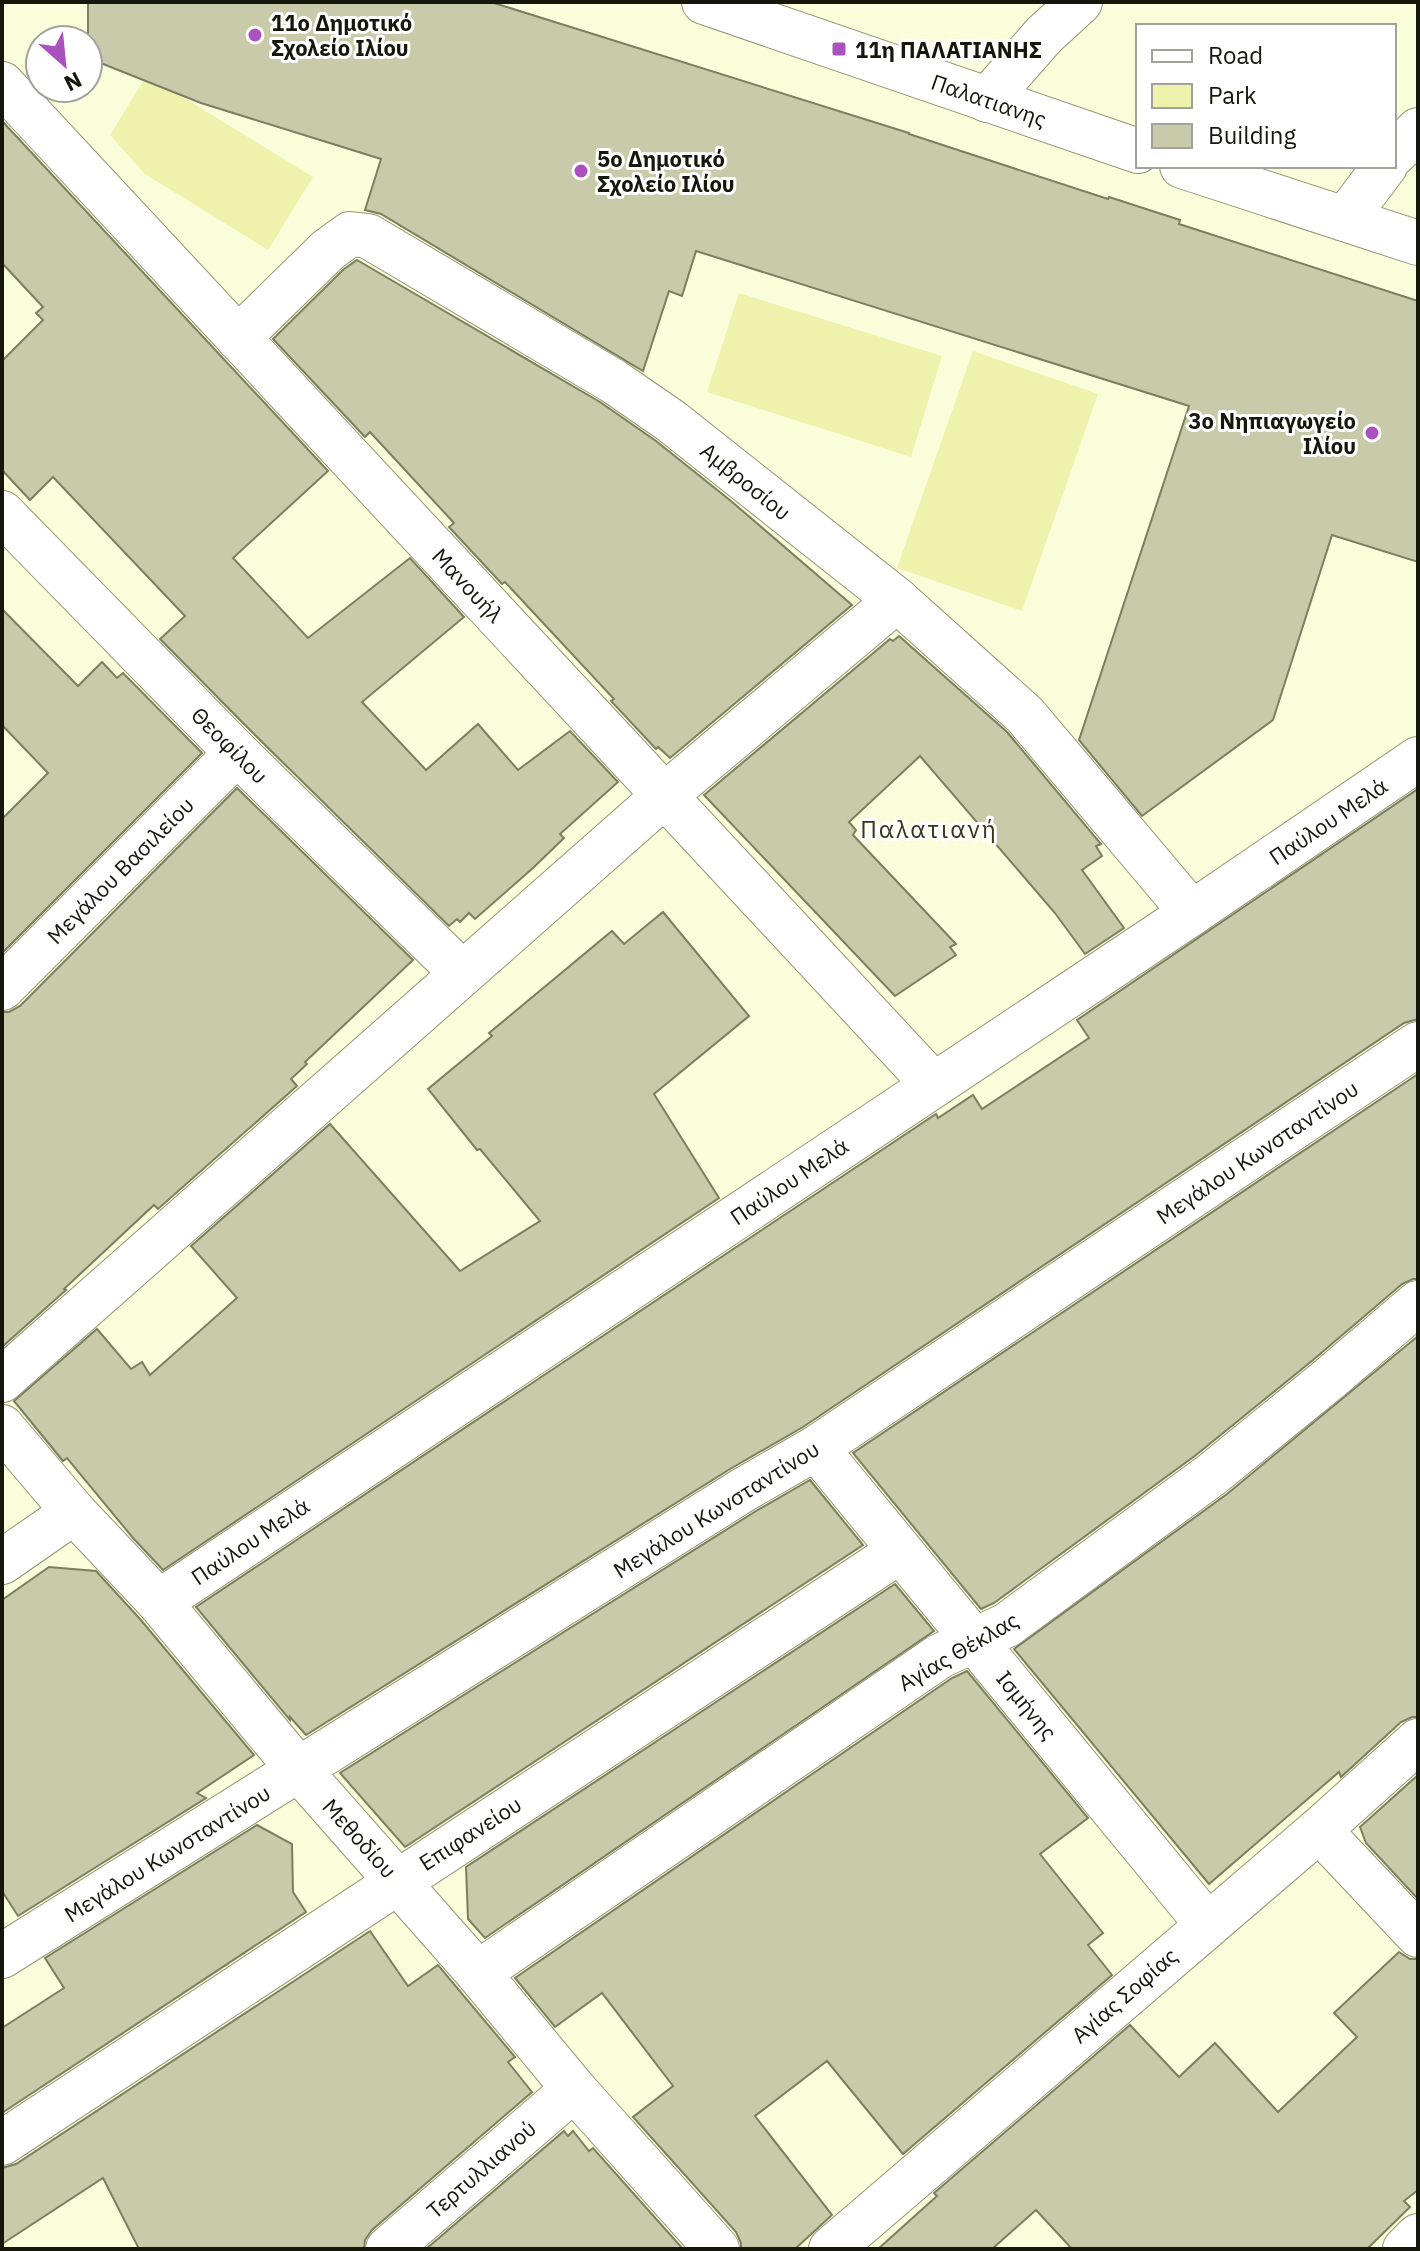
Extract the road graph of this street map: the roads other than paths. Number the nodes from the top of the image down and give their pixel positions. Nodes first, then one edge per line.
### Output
1 (704, 2) edge
2 (1080, 2) edge
3 (2, 84) edge
4 (987, 100) junction
5 (1418, 130) edge
6 (1136, 150) edge
7 (1396, 152) edge
8 (1188, 168) edge
9 (1383, 168) edge
10 (1345, 219) junction
11 (1418, 243) edge
12 (238, 338) junction
13 (2, 513) edge
14 (897, 600) junction
15 (237, 753) junction
16 (1418, 759) edge
17 (664, 796) junction
18 (1192, 913) junction
19 (462, 973) junction
20 (2, 988) edge
21 (1418, 1044) edge
22 (934, 1085) junction
23 (1418, 1303) edge
24 (2, 1380) edge
25 (2, 1427) edge
26 (816, 1448) junction
27 (74, 1512) junction
28 (900, 1551) junction
29 (2, 1562) edge
30 (159, 1602) junction
31 (975, 1641) junction
32 (1418, 1741) edge
33 (299, 1770) junction
34 (1319, 1830) junction
35 (398, 1880) junction
36 (1207, 1924) junction
37 (1418, 1935) edge
38 (2, 1956) edge
39 (478, 1973) junction
40 (574, 2089) junction
41 (2, 2143) edge
42 (1418, 2236) edge
43 (388, 2249) edge
44 (717, 2249) edge
45 (831, 2249) edge
46 (1405, 2249) edge

1 - 4 street, Παλατιανης
2 - 4 street
3 - 12 street, Μανουήλ
4 - 6 street, Παλατιανης
5 - 7 street
8 - 10 street
9 - 10 street
10 - 11 street
12 - 14 street, Αμβροσίου
12 - 17 street, Μανουήλ
13 - 15 street, Θεοφίλου
14 - 17 street
14 - 18 street, Αμβροσίου
15 - 19 street, Θεοφίλου
15 - 20 street, Μεγάλου Βασιλείου
16 - 18 street, Παύλου Μελά
17 - 19 street
17 - 22 street, Μανουήλ
18 - 22 street, Παύλου Μελά
19 - 24 street
21 - 26 street, Μεγάλου Κωνσταντίνου
22 - 30 street, Παύλου Μελά
23 - 31 street, Αγίας Θέκλας
25 - 27 street, Μεθοδίου
26 - 28 street, Ισμήνης
26 - 33 street, Μεγάλου Κωνσταντίνου
27 - 29 street
27 - 30 street, Μεθοδίου
28 - 31 street, Ισμήνης
28 - 35 street, Επιφανείου
30 - 33 street, Μεθοδίου
31 - 36 street, Ισμήνης
31 - 39 street, Αγίας Θέκλας
32 - 34 street, Αγίας Σοφίας
33 - 35 street, Μεθοδίου
33 - 38 street, Μεγάλου Κωνσταντίνου
34 - 36 street, Αγίας Σοφίας
34 - 37 street
35 - 39 street, Μεθοδίου
35 - 41 street, Επιφανείου
36 - 45 street, Αγίας Σοφίας
39 - 40 street, Μεθοδίου
40 - 43 street, Τερτυλλιανού
40 - 44 street, Μεθοδίου
42 - 46 street

